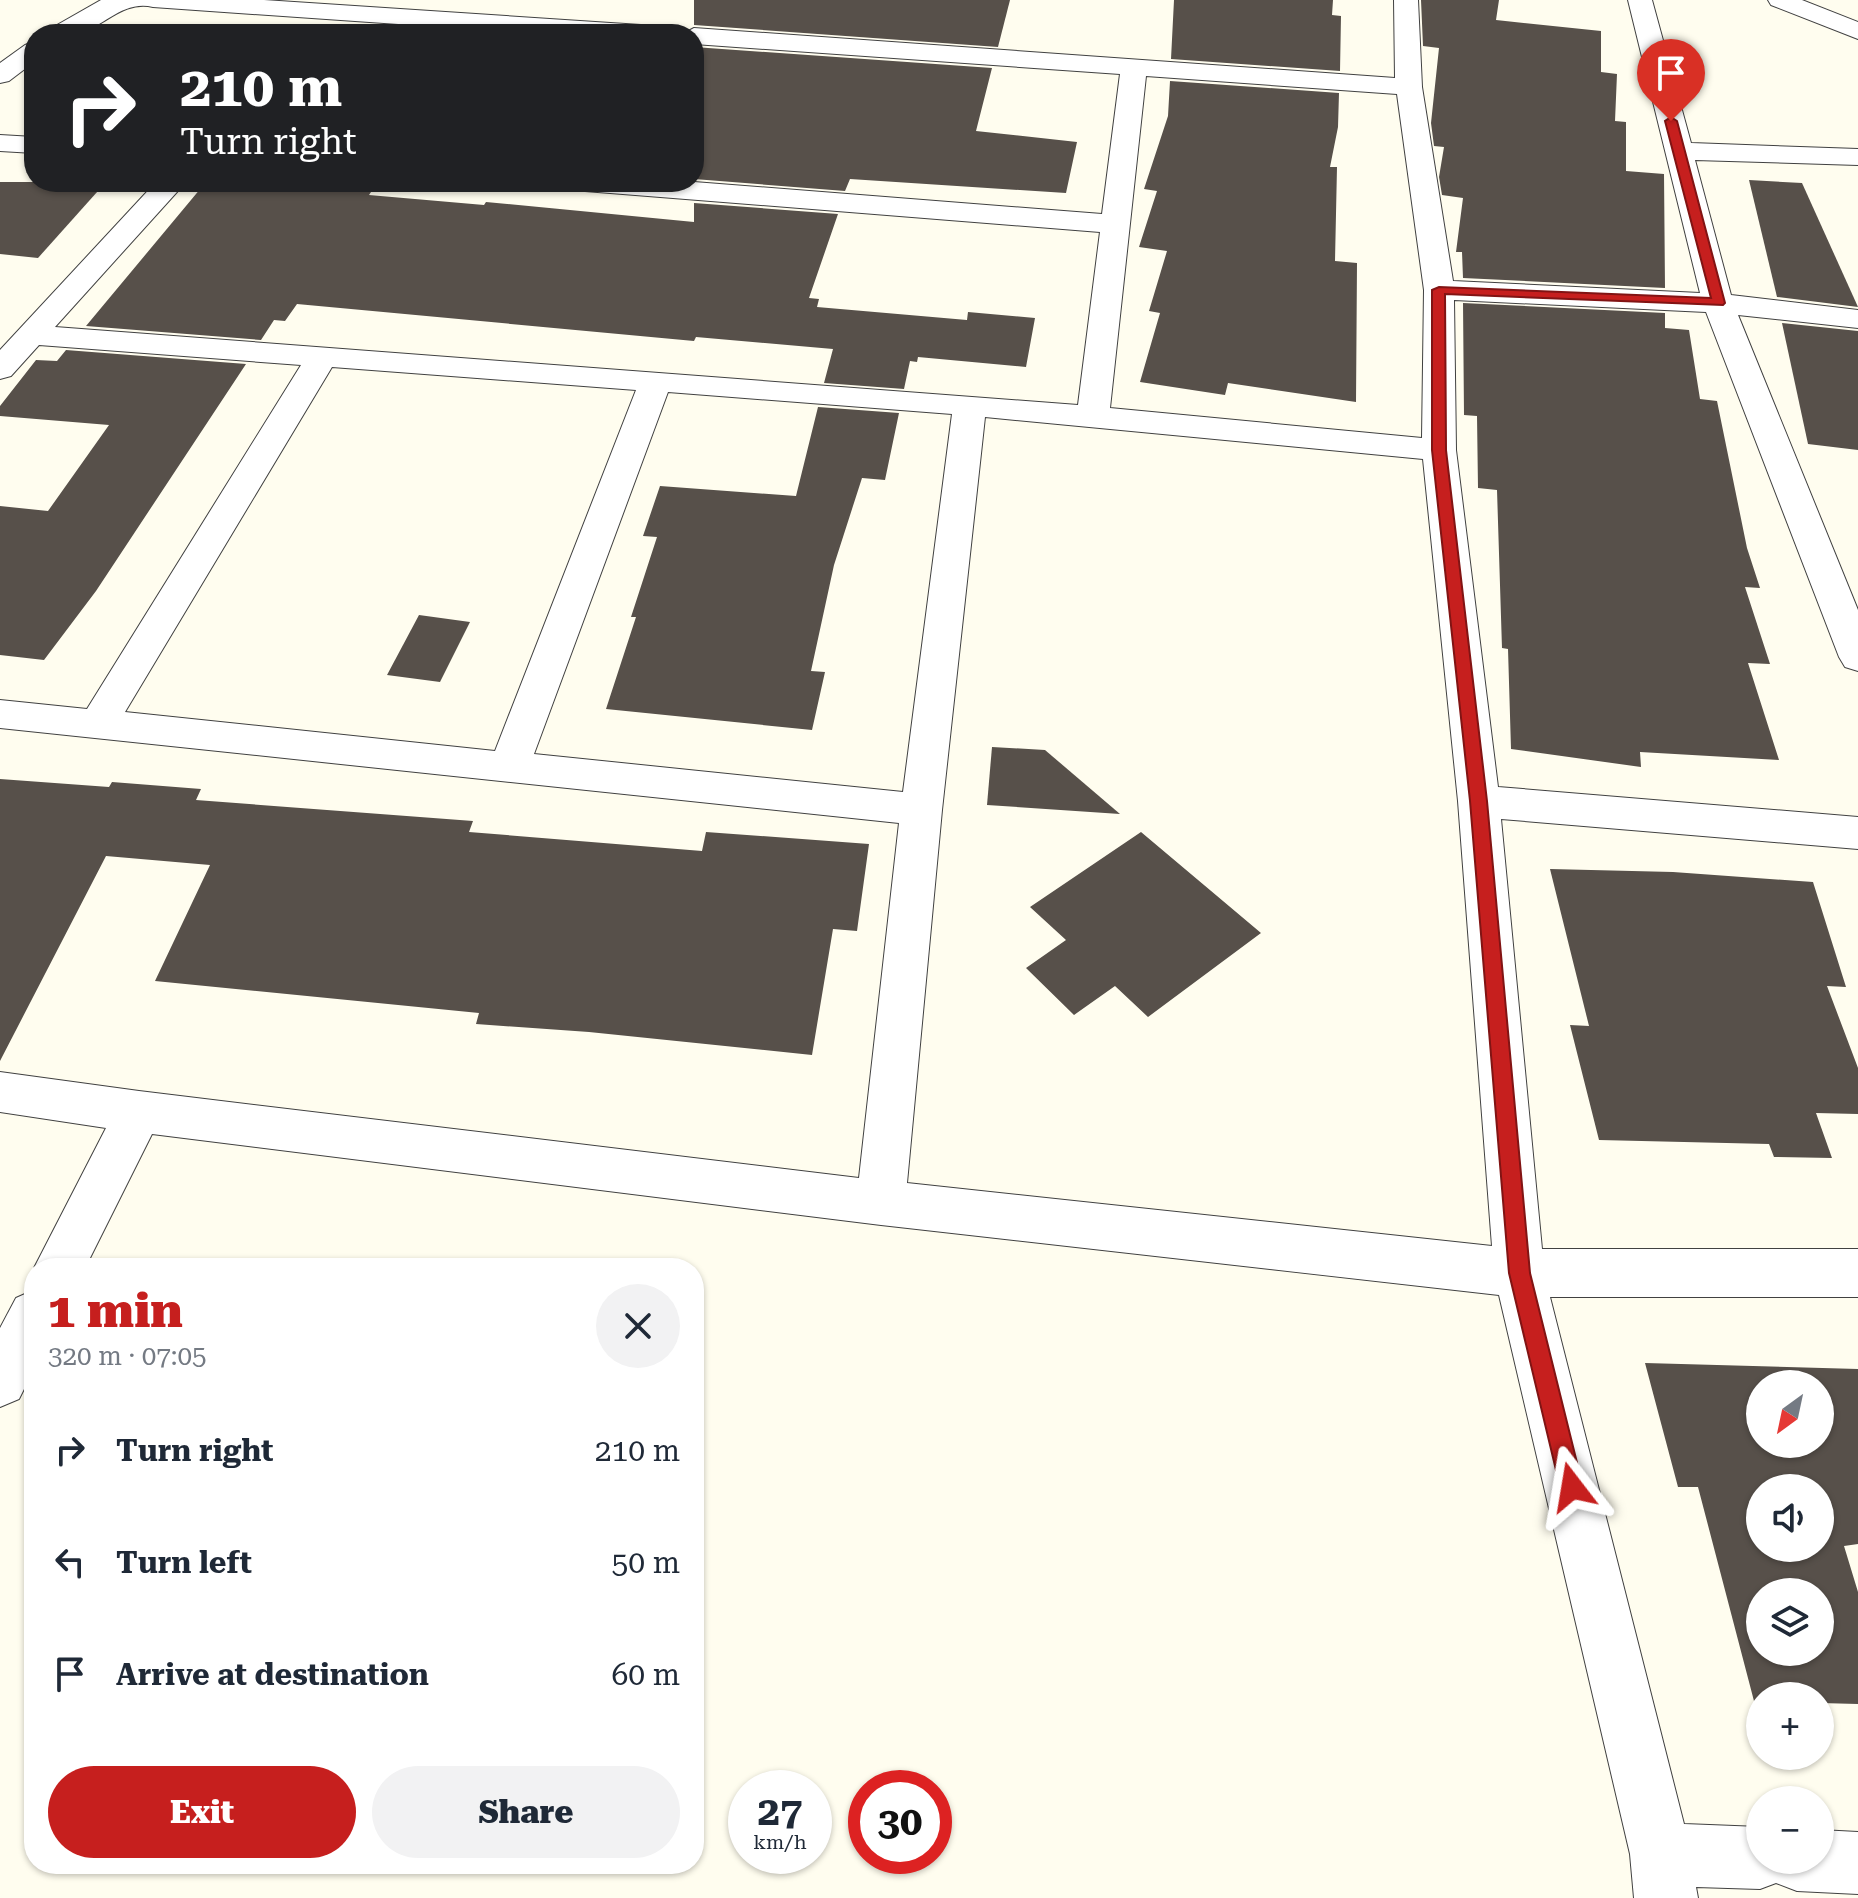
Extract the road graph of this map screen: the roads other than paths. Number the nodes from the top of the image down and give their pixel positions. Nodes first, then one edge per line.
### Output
1 (134, 0) edge
2 (153, 0) edge
3 (1406, 0) edge
4 (1640, 0) edge
5 (1780, 0) edge
6 (202, 1) edge
7 (280, 3) edge
8 (77, 24) edge
9 (531, 24) edge
10 (1858, 31) edge
11 (704, 37) edge
12 (24, 57) edge
13 (1134, 65) junction
14 (0, 75) edge
15 (1409, 87) junction
16 (0, 143) edge
17 (24, 144) edge
18 (1679, 151) junction
19 (1858, 157) edge
20 (704, 191) edge
21 (163, 192) edge
22 (1115, 224) junction
23 (1439, 290) junction
24 (1718, 303) junction
25 (1858, 319) edge
26 (30, 335) junction
27 (321, 358) junction
28 (0, 369) edge
29 (655, 383) junction
30 (970, 405) junction
31 (1093, 416) junction
32 (1439, 450) junction
33 (1858, 657) edge
34 (0, 714) edge
35 (98, 724) junction
36 (509, 767) junction
37 (1479, 801) junction
38 (921, 810) junction
39 (1858, 833) edge
40 (0, 1092) edge
41 (139, 1112) junction
42 (881, 1203) junction
43 (64, 1258) edge
44 (1519, 1273) junction
45 (1858, 1273) edge
46 (24, 1334) edge
47 (0, 1381) edge
48 (1746, 1861) edge
49 (1834, 1862) edge
50 (1858, 1863) edge
51 (1664, 1876) edge

1 - 8 street
2 - 6 street
3 - 15 street
4 - 18 street
5 - 10 street
6 - 7 street
7 - 9 street
11 - 13 street
12 - 14 street
13 - 15 street
13 - 22 street
15 - 23 street
16 - 17 street
18 - 19 street
18 - 24 street
20 - 22 street
21 - 26 street
22 - 31 street
23 - 24 street
23 - 32 street
24 - 25 street
24 - 33 street
26 - 27 street
26 - 28 street
27 - 29 street
27 - 35 street
29 - 30 street
29 - 36 street
30 - 31 street
30 - 38 street
31 - 32 street
32 - 37 street
34 - 35 street
35 - 36 street
36 - 38 street
37 - 39 street
37 - 44 street
38 - 42 street
40 - 41 street
41 - 42 street
41 - 43 street
42 - 44 street
44 - 45 street
44 - 51 street
46 - 47 street
48 - 51 street
49 - 50 street

